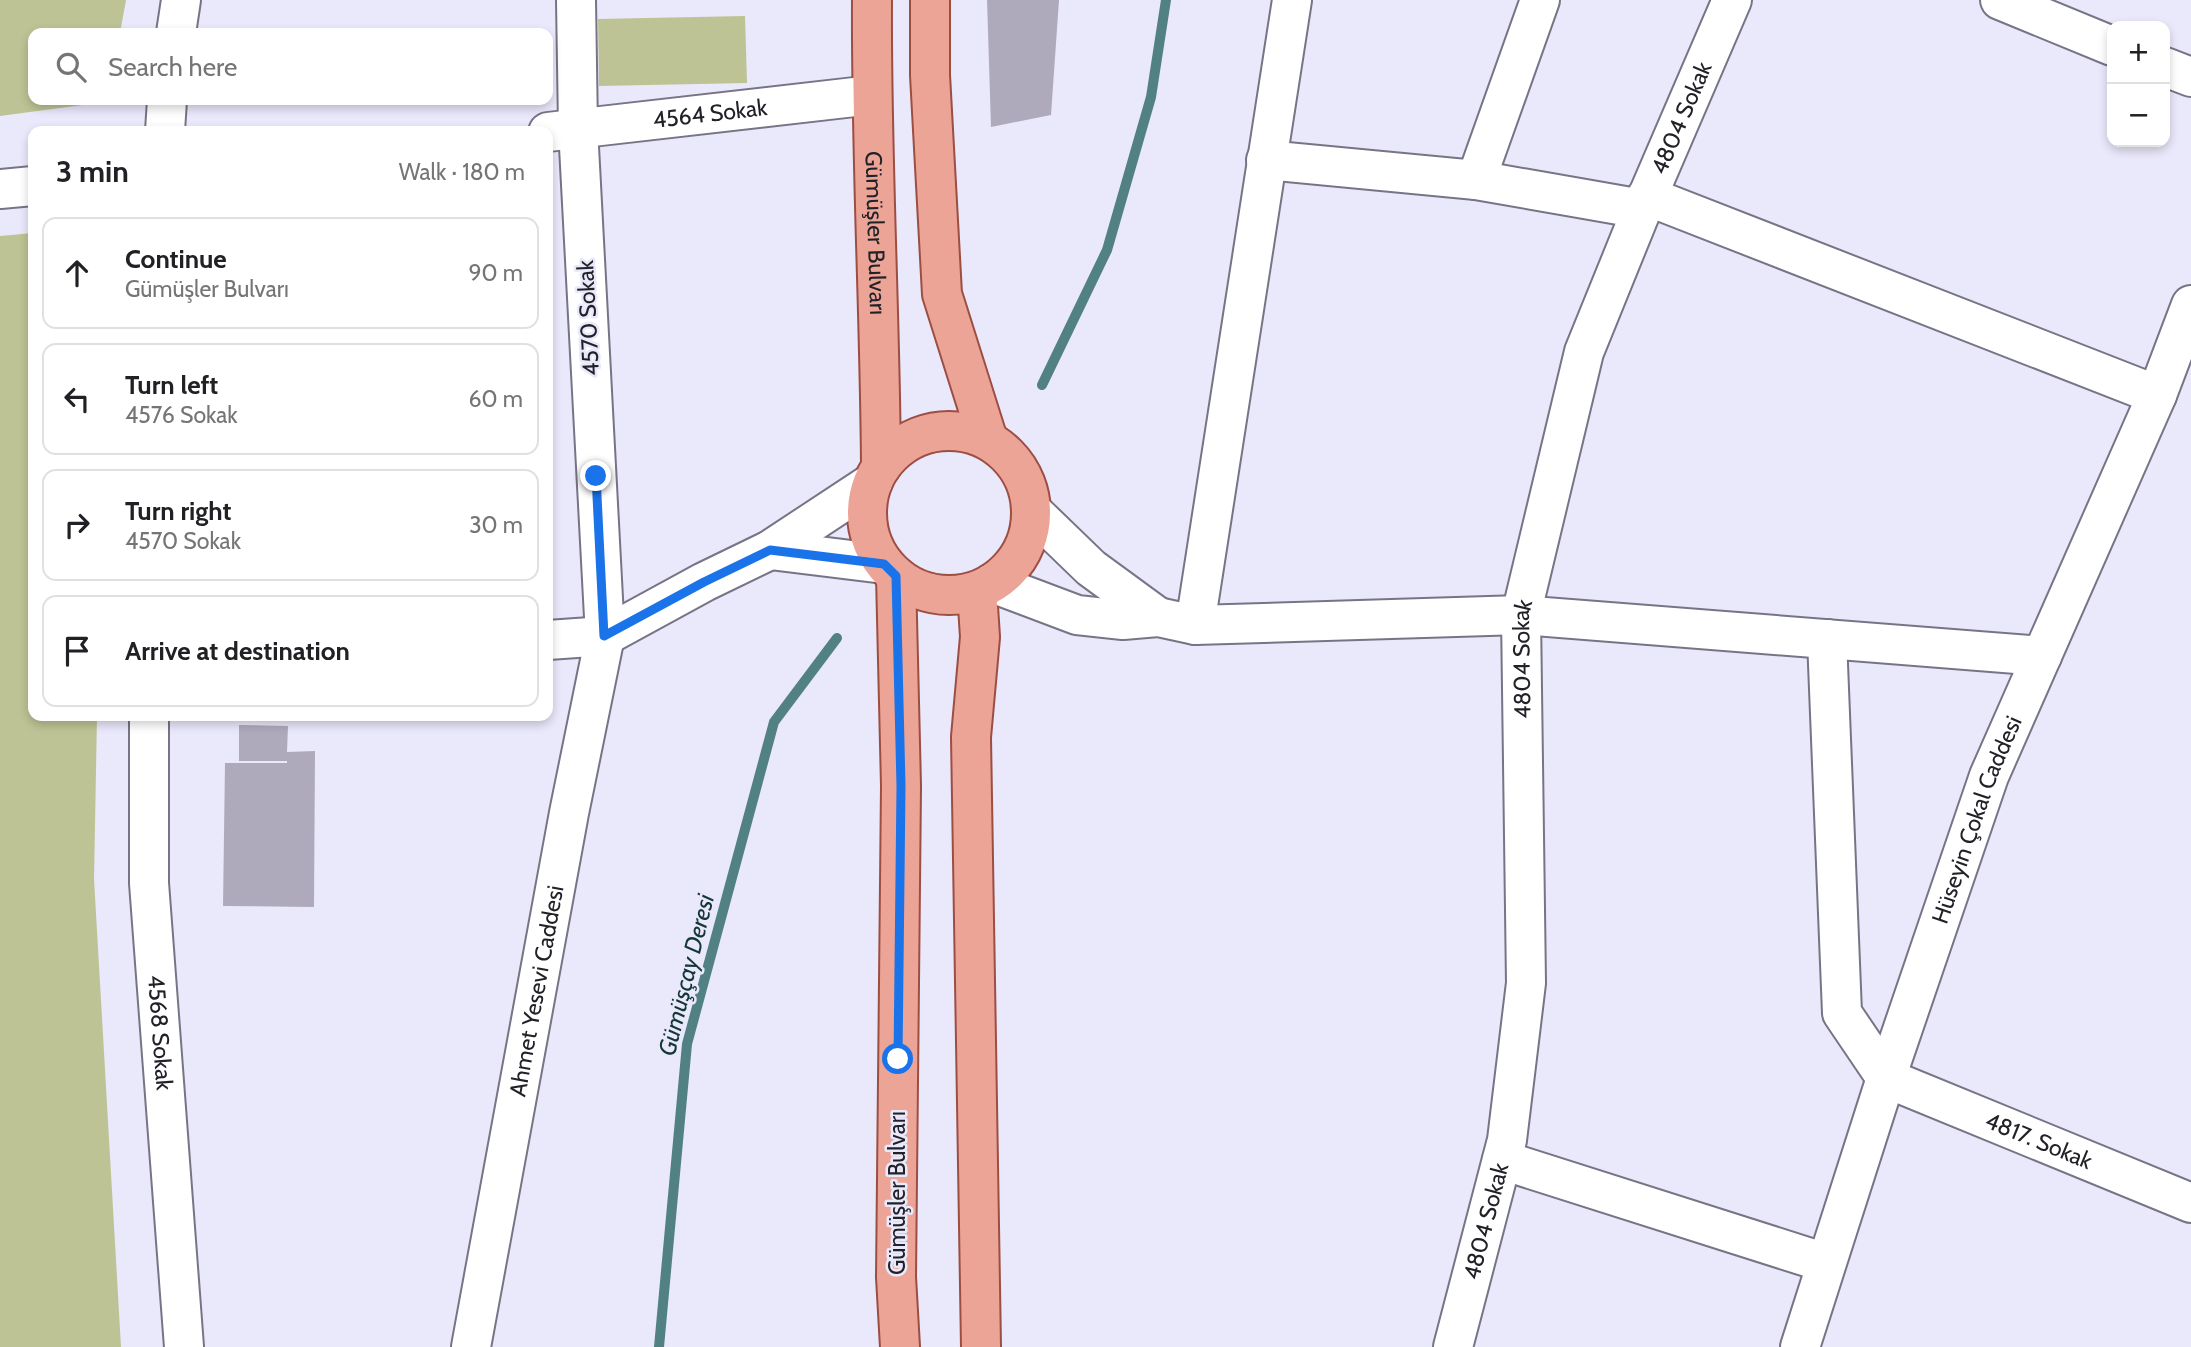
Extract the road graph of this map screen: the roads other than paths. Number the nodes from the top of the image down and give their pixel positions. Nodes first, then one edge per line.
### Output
1 (181, 0) edge
2 (576, 0) edge
3 (872, 0) edge
4 (930, 0) edge
5 (1292, 0) edge
6 (1540, 0) edge
7 (1732, 0) edge
8 (2000, 0) edge
9 (177, 28) edge
10 (2107, 44) edge
11 (2170, 69) edge
12 (2191, 78) edge
13 (872, 95) junction
14 (167, 105) edge
15 (165, 126) edge
16 (563, 130) edge
17 (1266, 160) junction
18 (1476, 180) junction
19 (28, 186) edge
20 (0, 189) edge
21 (1644, 202) junction
22 (2191, 304) edge
23 (2157, 395) junction
24 (988, 440) junction
25 (877, 474) junction
26 (1031, 510) junction
27 (770, 550) junction
28 (890, 570) junction
29 (985, 587) junction
30 (1521, 615) junction
31 (1158, 617) junction
32 (1195, 625) junction
33 (604, 636) junction
34 (1827, 639) junction
35 (553, 640) edge
36 (2042, 656) junction
37 (149, 721) edge
38 (1886, 1078) junction
39 (1502, 1160) junction
40 (2191, 1203) edge
41 (1826, 1263) junction
42 (184, 1347) edge
43 (471, 1347) edge
44 (900, 1347) edge
45 (981, 1347) edge
46 (1453, 1347) edge
47 (1800, 1347) edge

1 - 9 street
2 - 16 street, 4570 Sokak
3 - 13 main road, Gümüşler Bulvarı
4 - 24 main road
5 - 17 street
6 - 18 street
7 - 21 street, 4804 Sokak
8 - 10 street
11 - 12 street
13 - 16 street, 4564 Sokak
13 - 25 main road, Gümüşler Bulvarı
14 - 15 street
16 - 33 street, 4570 Sokak
17 - 18 street
17 - 32 street
18 - 21 street
19 - 20 street
21 - 23 street
21 - 30 street, 4804 Sokak
22 - 23 street, Hüseyin Çokal Caddesi
23 - 36 street, Hüseyin Çokal Caddesi
24 - 25 main road
24 - 26 main road
25 - 27 street
25 - 28 main road
26 - 29 main road
26 - 31 street
27 - 28 street
27 - 33 street
28 - 29 main road
28 - 44 main road, Gümüşler Bulvarı
29 - 31 street
29 - 45 main road
30 - 32 street
30 - 34 street
30 - 39 street, 4804 Sokak
31 - 32 street
33 - 35 street
33 - 43 street, Ahmet Yesevi Caddesi
34 - 36 street
34 - 38 street
36 - 38 street, Hüseyin Çokal Caddesi
37 - 42 street, 4568 Sokak
38 - 40 street, 4817. Sokak
38 - 41 street, Hüseyin Çokal Caddesi
39 - 41 street
39 - 46 street, 4804 Sokak
41 - 47 street, Hüseyin Çokal Caddesi

